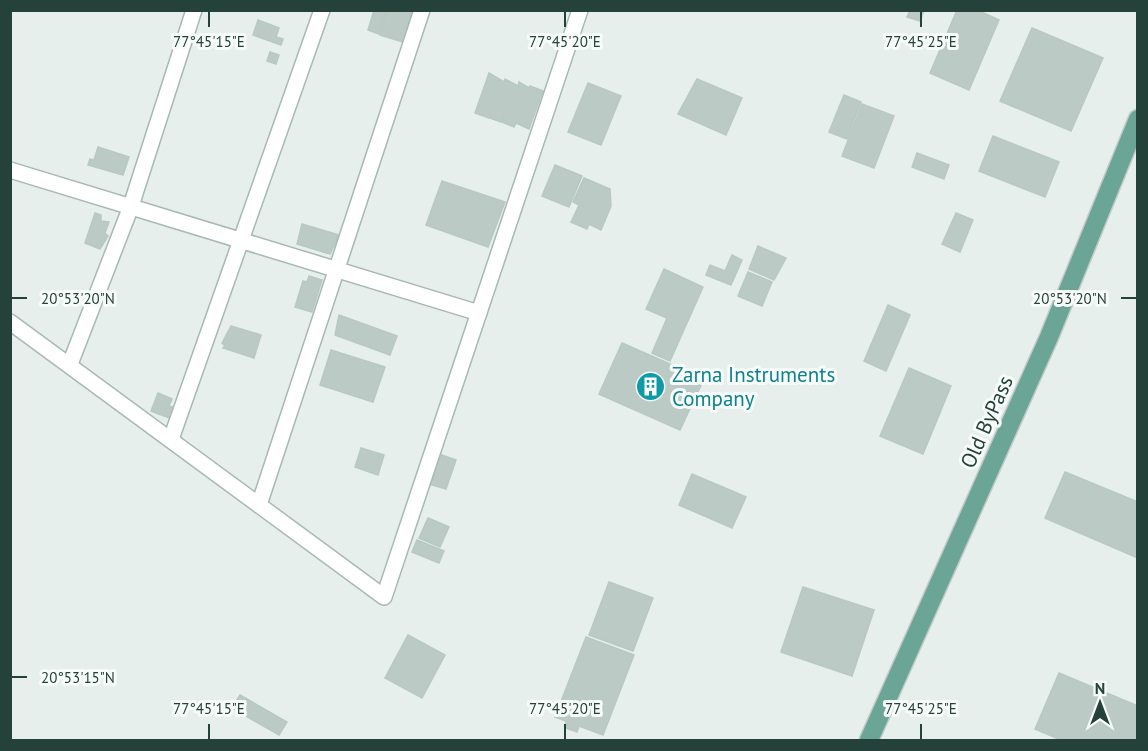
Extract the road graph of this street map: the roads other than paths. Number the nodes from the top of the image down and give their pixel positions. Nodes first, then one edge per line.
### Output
1 (194, 10) edge
2 (322, 10) edge
3 (422, 10) edge
4 (580, 10) edge
5 (1137, 119) edge
6 (10, 170) edge
7 (130, 208) junction
8 (240, 241) junction
9 (337, 269) junction
10 (479, 313) junction
11 (10, 322) edge
12 (70, 364) junction
13 (171, 439) junction
14 (259, 505) junction
15 (869, 741) edge

1 - 7 street
2 - 8 street
3 - 9 street
4 - 10 street
5 - 15 main road, Old ByPass
6 - 7 street
7 - 8 street
7 - 12 street
8 - 9 street
8 - 13 street
9 - 10 street
9 - 14 street
10 - 14 street
11 - 12 street
12 - 13 street
13 - 14 street

